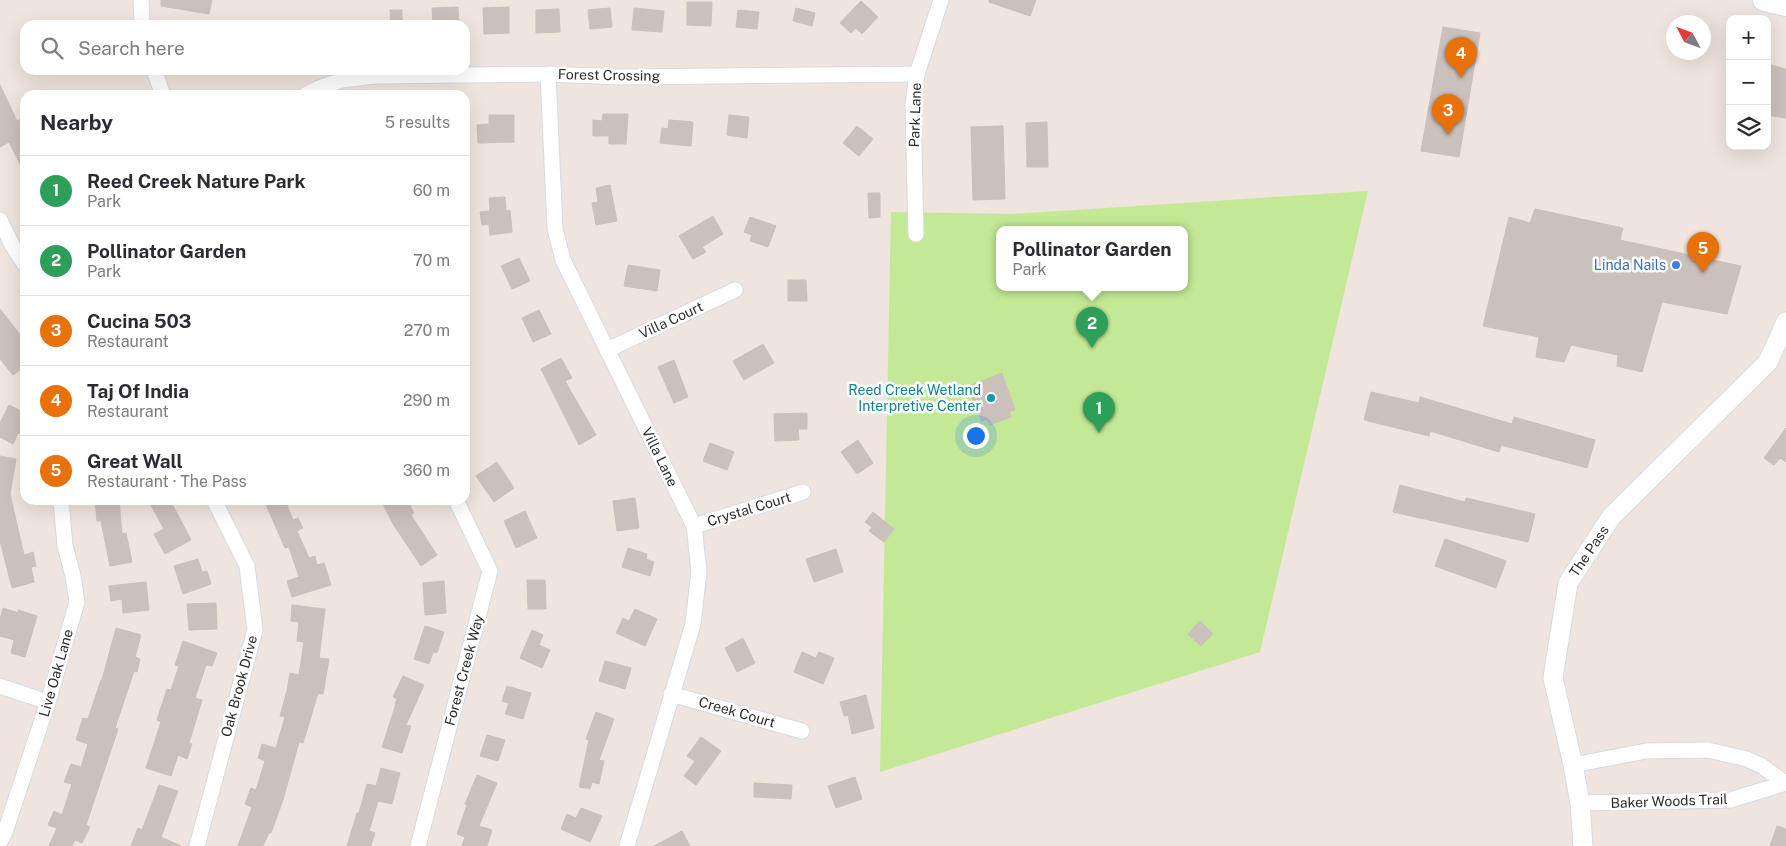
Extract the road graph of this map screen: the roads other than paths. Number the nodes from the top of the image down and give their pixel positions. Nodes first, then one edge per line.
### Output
1 (141, 0) edge
2 (941, 0) edge
3 (1764, 0) edge
4 (1786, 4) edge
5 (142, 20) edge
6 (548, 74) junction
7 (916, 74) junction
8 (156, 75) edge
9 (462, 75) edge
10 (470, 75) edge
11 (162, 90) edge
12 (316, 90) edge
13 (0, 220) edge
14 (916, 234) dead end
15 (6, 248) edge
16 (20, 261) edge
17 (735, 290) dead end
18 (1786, 322) edge
19 (607, 350) junction
20 (803, 492) dead end
21 (61, 505) edge
22 (216, 505) edge
23 (458, 505) edge
24 (694, 526) junction
25 (0, 686) edge
26 (671, 694) junction
27 (48, 702) junction
28 (802, 731) dead end
29 (1573, 765) junction
30 (1786, 783) edge
31 (1580, 803) junction
32 (0, 842) edge
33 (197, 846) edge
34 (418, 846) edge
35 (627, 846) edge
36 (1582, 846) edge

1 - 5 street
2 - 7 street, Park Lane
3 - 4 main road
6 - 7 street, Forest Crossing
6 - 10 street, Forest Crossing
6 - 19 street, Villa Lane
7 - 14 street, Park Lane
8 - 11 street
9 - 12 street, Forest Crossing
13 - 15 street
15 - 16 street
17 - 19 street, Villa Court
18 - 29 street, The Pass
19 - 24 street, Villa Lane
20 - 24 street, Crystal Court
21 - 27 street, Live Oak Lane
22 - 33 street, Oak Brook Drive
23 - 34 street, Forest Creek Way
24 - 26 street, Villa Lane
25 - 27 street
26 - 28 street, Creek Court
26 - 35 street, Villa Lane
27 - 32 street, Live Oak Lane
29 - 30 street, Baker Woods Trail
29 - 31 street, The Pass
30 - 31 street, Baker Woods Trail
31 - 36 street, The Pass

